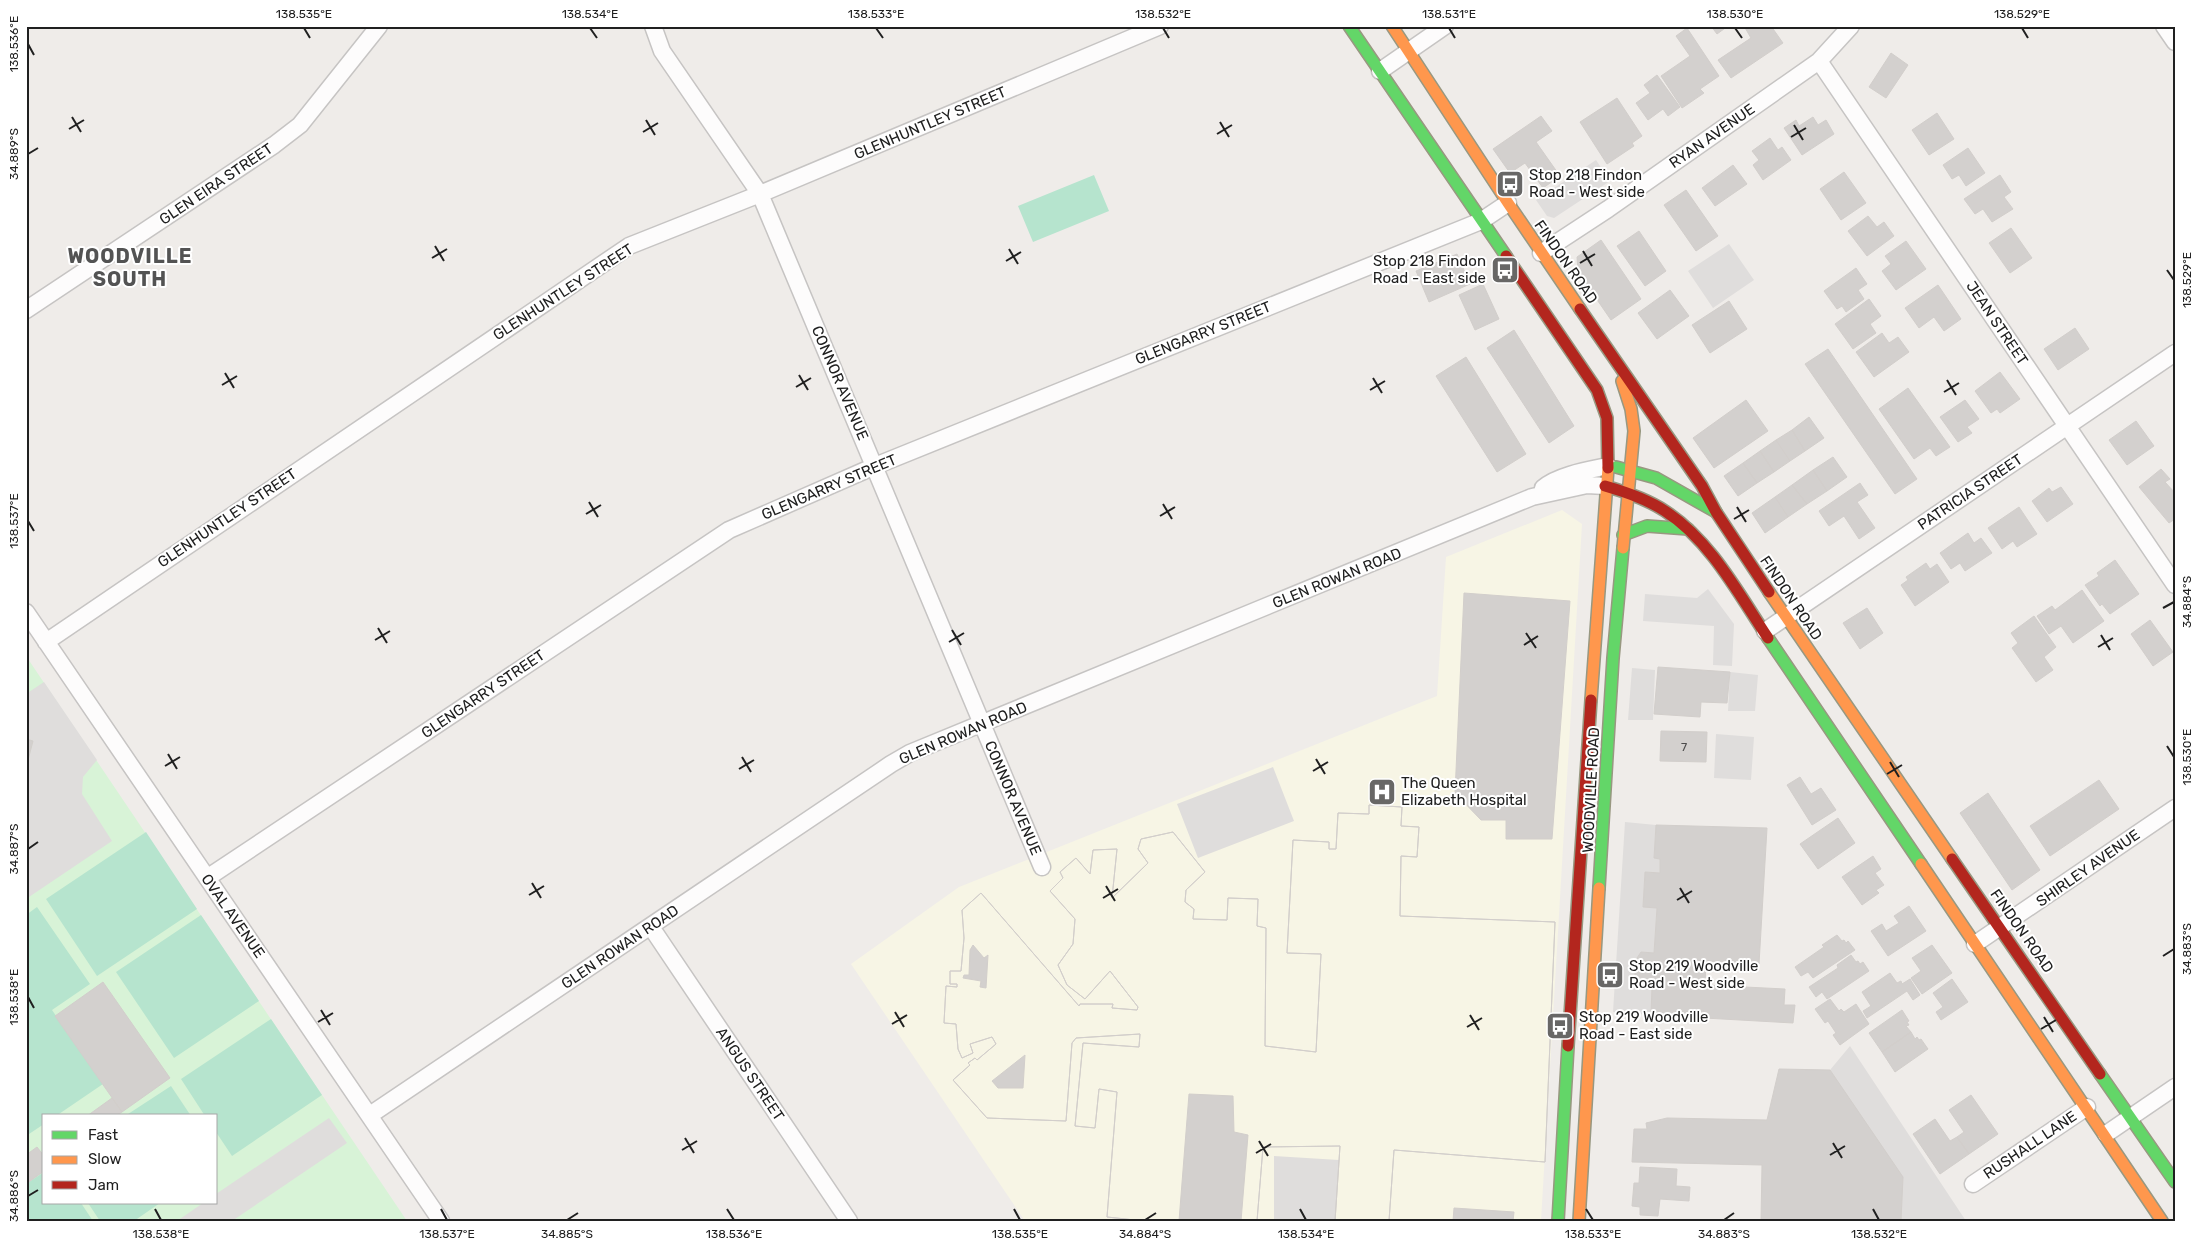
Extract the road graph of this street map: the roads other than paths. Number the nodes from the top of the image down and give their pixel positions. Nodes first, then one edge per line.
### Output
1 (379, 26) edge
2 (653, 26) edge
3 (1160, 26) edge
4 (1349, 26) edge
5 (1392, 26) edge
6 (1445, 26) edge
7 (1851, 26) edge
8 (2164, 26) edge
9 (2175, 42) edge
10 (1408, 51) junction
11 (1819, 61) junction
12 (1380, 72) junction
13 (760, 194) junction
14 (1508, 203) junction
15 (1481, 221) junction
16 (1542, 253) junction
17 (26, 310) edge
18 (2175, 352) edge
19 (1618, 363) junction
20 (2067, 426) junction
21 (875, 466) junction
22 (1608, 466) junction
23 (1630, 468) junction
24 (1605, 486) junction
25 (1627, 492) junction
26 (1532, 497) junction
27 (1716, 512) junction
28 (1688, 528) junction
29 (1623, 535) junction
30 (2175, 585) edge
31 (26, 612) edge
32 (1785, 617) junction
33 (1765, 631) junction
34 (46, 642) junction
35 (982, 725) junction
36 (2175, 808) edge
37 (1042, 867) dead end
38 (207, 878) junction
39 (651, 927) junction
40 (2001, 927) junction
41 (1975, 944) junction
42 (2175, 1087) edge
43 (2087, 1107) junction
44 (370, 1115) junction
45 (2131, 1117) junction
46 (2106, 1134) junction
47 (2175, 1182) edge
48 (1973, 1184) dead end
49 (441, 1221) edge
50 (849, 1221) edge
51 (1558, 1221) edge
52 (1579, 1221) edge
53 (2162, 1221) edge

1 - 17 street, GLEN EIRA STREET
2 - 13 street, CONNOR AVENUE
3 - 13 street, GLENHUNTLEY STREET
4 - 12 main road
5 - 10 main road, FINDON ROAD
6 - 10 street
7 - 11 street, RYAN AVENUE
8 - 9 street
10 - 12 street
10 - 14 main road, FINDON ROAD
11 - 16 street, RYAN AVENUE
11 - 20 street, JEAN STREET
12 - 15 main road
13 - 21 street, CONNOR AVENUE
13 - 34 street, GLENHUNTLEY STREET
14 - 15 street, GLENGARRY STREET
14 - 16 main road, FINDON ROAD
15 - 21 street, GLENGARRY STREET
15 - 22 main road
16 - 19 main road, FINDON ROAD
18 - 20 street, PATRICIA STREET
19 - 23 main road, WOODVILLE ROAD
19 - 27 main road, FINDON ROAD
20 - 30 street, JEAN STREET
20 - 32 street, PATRICIA STREET
21 - 35 street, CONNOR AVENUE
21 - 38 street, GLENGARRY STREET
22 - 23 main road
22 - 24 main road, WOODVILLE ROAD
22 - 26 street, GLEN ROWAN ROAD
23 - 25 main road, WOODVILLE ROAD
23 - 27 main road
24 - 25 main road
24 - 26 street, GLEN ROWAN ROAD
24 - 51 main road, WOODVILLE ROAD
25 - 28 main road
25 - 29 main road, WOODVILLE ROAD
26 - 35 street, GLEN ROWAN ROAD
27 - 32 main road, FINDON ROAD
28 - 29 main road
28 - 33 main road
29 - 52 main road, WOODVILLE ROAD
31 - 34 street, OVAL AVENUE
32 - 33 street, PATRICIA STREET
32 - 40 main road, FINDON ROAD
33 - 41 main road
34 - 38 street, OVAL AVENUE
35 - 37 street, CONNOR AVENUE
35 - 39 street, GLEN ROWAN ROAD
36 - 40 street, SHIRLEY AVENUE
38 - 44 street, OVAL AVENUE
39 - 44 street, GLEN ROWAN ROAD
39 - 50 street, ANGUS STREET
40 - 41 street, SHIRLEY AVENUE
40 - 45 main road, FINDON ROAD
41 - 43 main road
42 - 45 street
43 - 46 main road
43 - 48 street, RUSHALL LANE
44 - 49 street, OVAL AVENUE
45 - 46 street
45 - 47 main road, FINDON ROAD
46 - 53 main road

